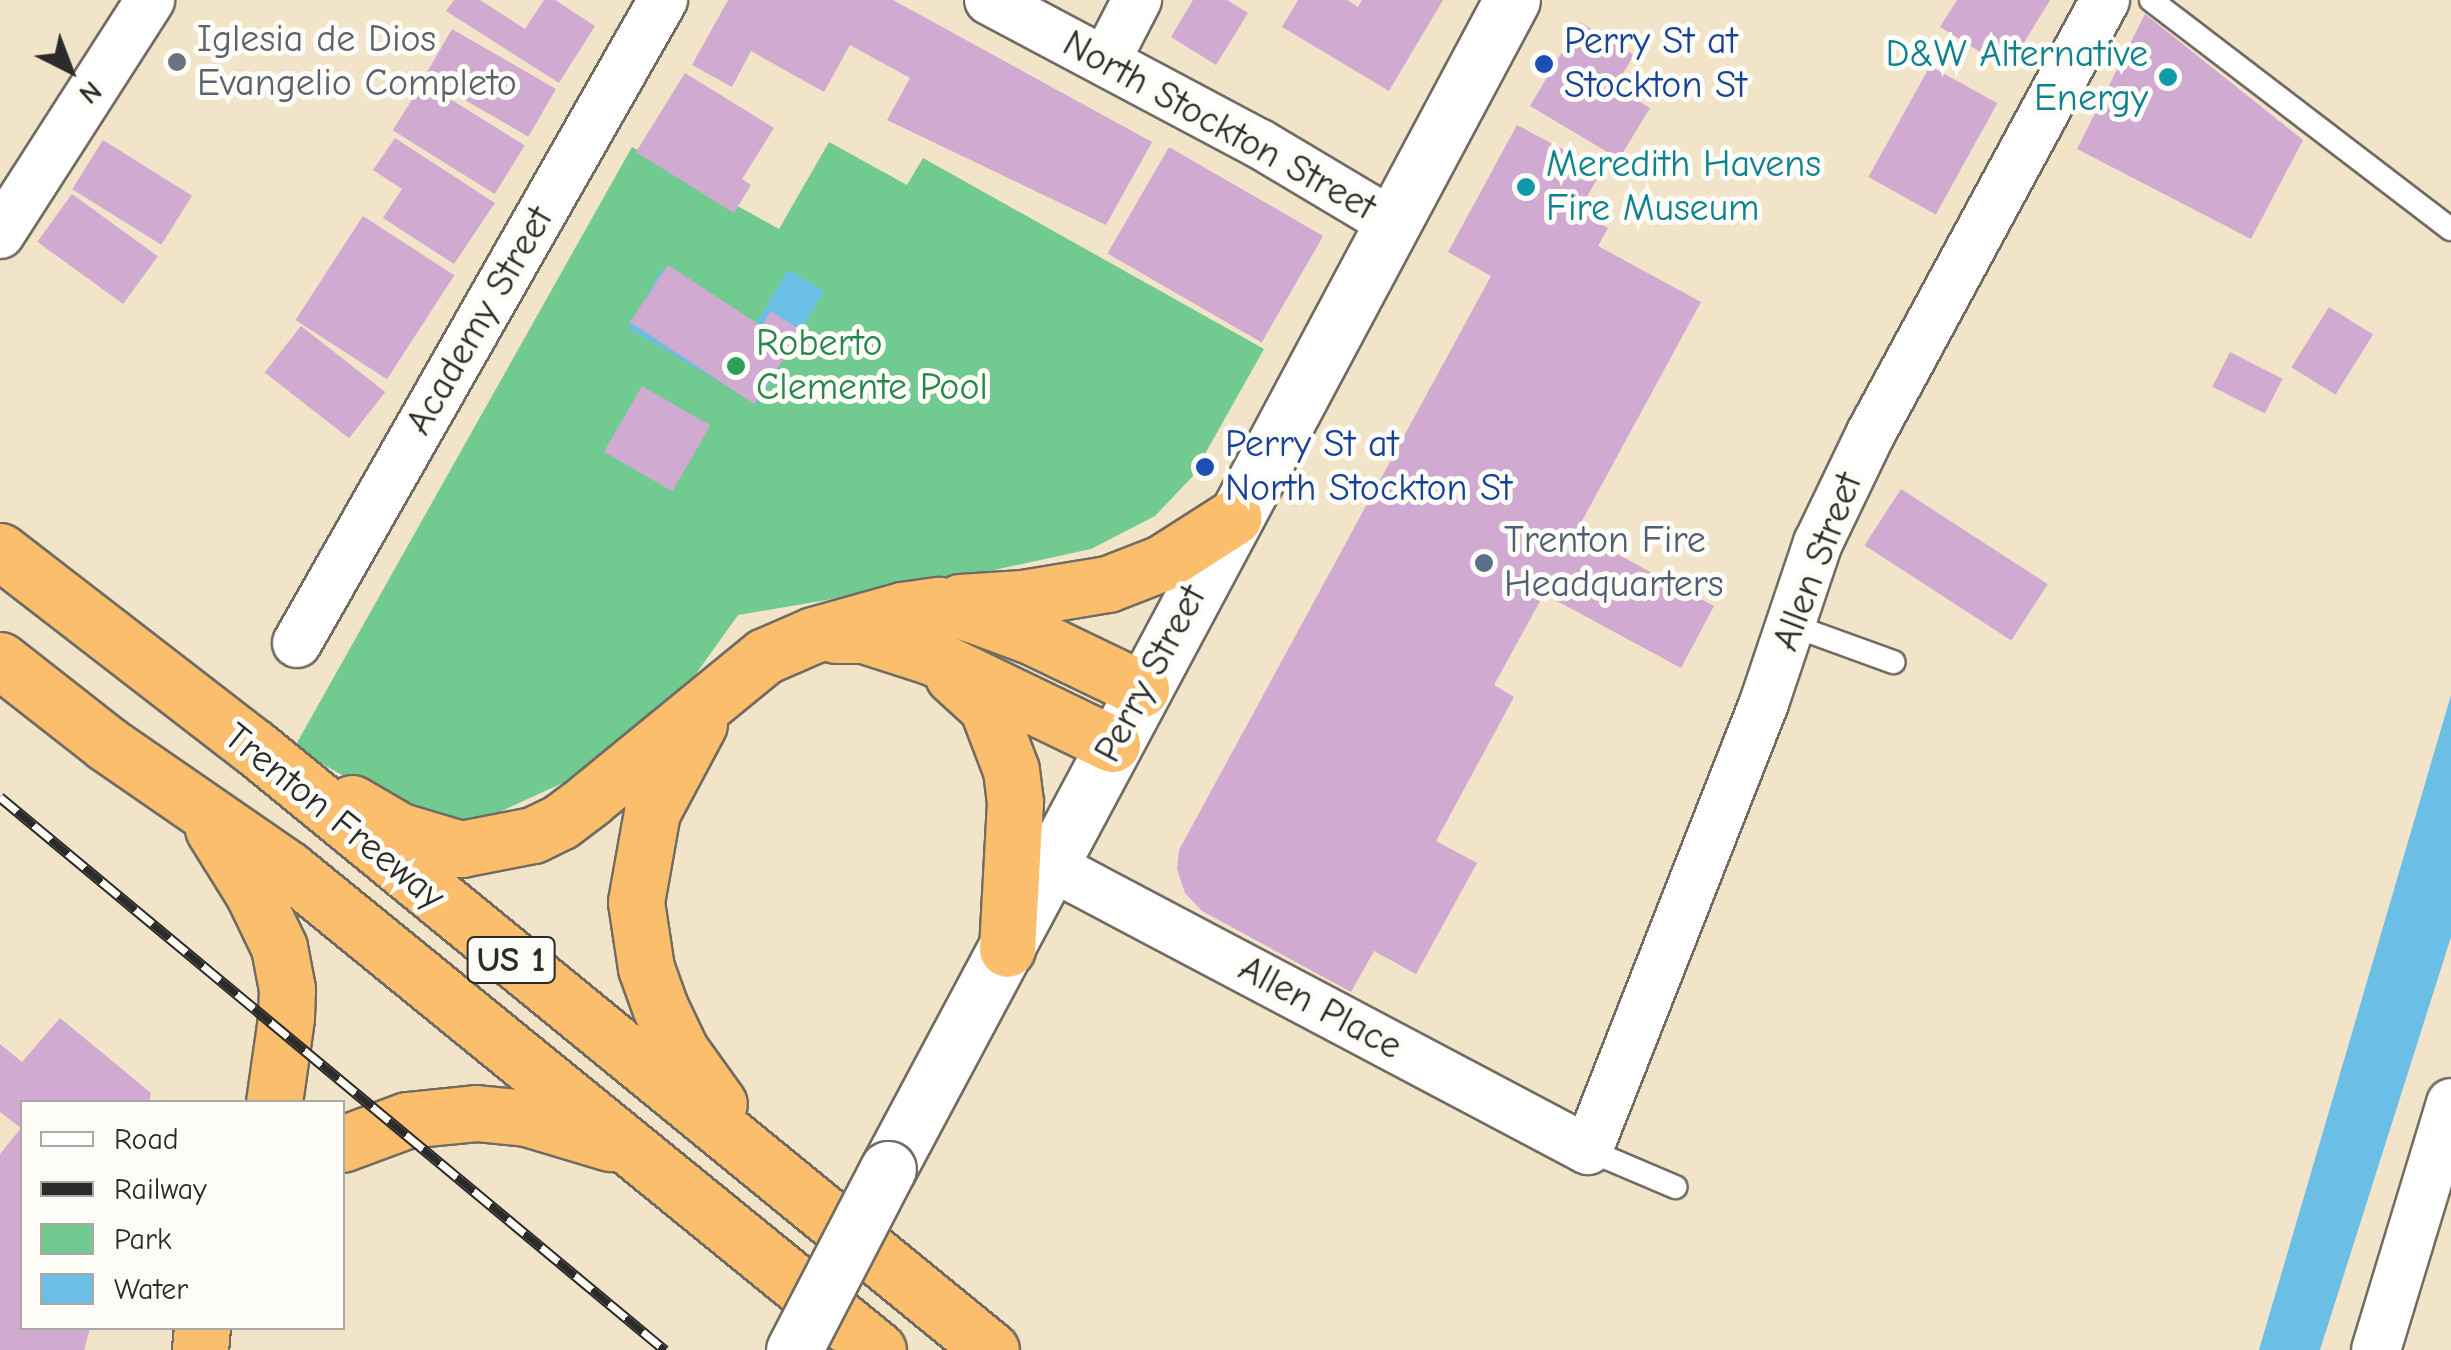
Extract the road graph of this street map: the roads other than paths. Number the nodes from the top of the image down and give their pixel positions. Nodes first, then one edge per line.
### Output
1 (150, 0) edge
2 (663, 0) edge
3 (989, 0) edge
4 (1138, 0) edge
5 (1512, 0) edge
6 (2105, 0) edge
7 (2151, 0) edge
8 (1106, 60) junction
9 (1394, 224) junction
10 (2451, 228) edge
11 (0, 234) edge
12 (1234, 517) junction
13 (0, 551) edge
14 (1791, 626) junction
15 (936, 631) junction
16 (297, 642) dead end
17 (0, 660) edge
18 (1893, 662) dead end
19 (1141, 689) junction
20 (718, 692) junction
21 (1112, 744) junction
22 (254, 747) junction
23 (200, 809) junction
24 (1051, 866) junction
25 (1007, 949) junction
26 (274, 1100) edge
27 (2451, 1103) edge
28 (345, 1143) edge
29 (1588, 1150) junction
30 (638, 1151) junction
31 (771, 1169) junction
32 (1676, 1187) dead end
33 (794, 1350) edge
34 (878, 1350) edge
35 (991, 1350) edge
36 (2376, 1350) edge

1 - 11 street
2 - 16 street, Academy Street
3 - 8 street, North Stockton Street
4 - 8 street
5 - 9 street, Perry Street
6 - 14 street, Allen Street
7 - 10 lane
8 - 9 street, North Stockton Street
9 - 12 street, Perry Street
12 - 15 highway
12 - 19 street, Perry Street
13 - 22 highway, Trenton Freeway / US 1
14 - 18 lane
14 - 29 street, Allen Street
15 - 19 highway
15 - 20 highway
15 - 21 highway
15 - 25 highway
17 - 23 highway, Trenton Freeway / US 1
19 - 21 street, Perry Street
20 - 22 highway
20 - 31 highway
21 - 24 street, Perry Street
22 - 31 highway, Trenton Freeway / US 1
23 - 26 highway
23 - 30 highway, Trenton Freeway / US 1
24 - 25 street, Perry Street
24 - 29 street, Allen Place
25 - 33 street, Perry Street, bridge
27 - 36 street
28 - 30 highway
29 - 32 lane
30 - 34 highway, Trenton Freeway / US 1
31 - 35 highway, Trenton Freeway / US 1

